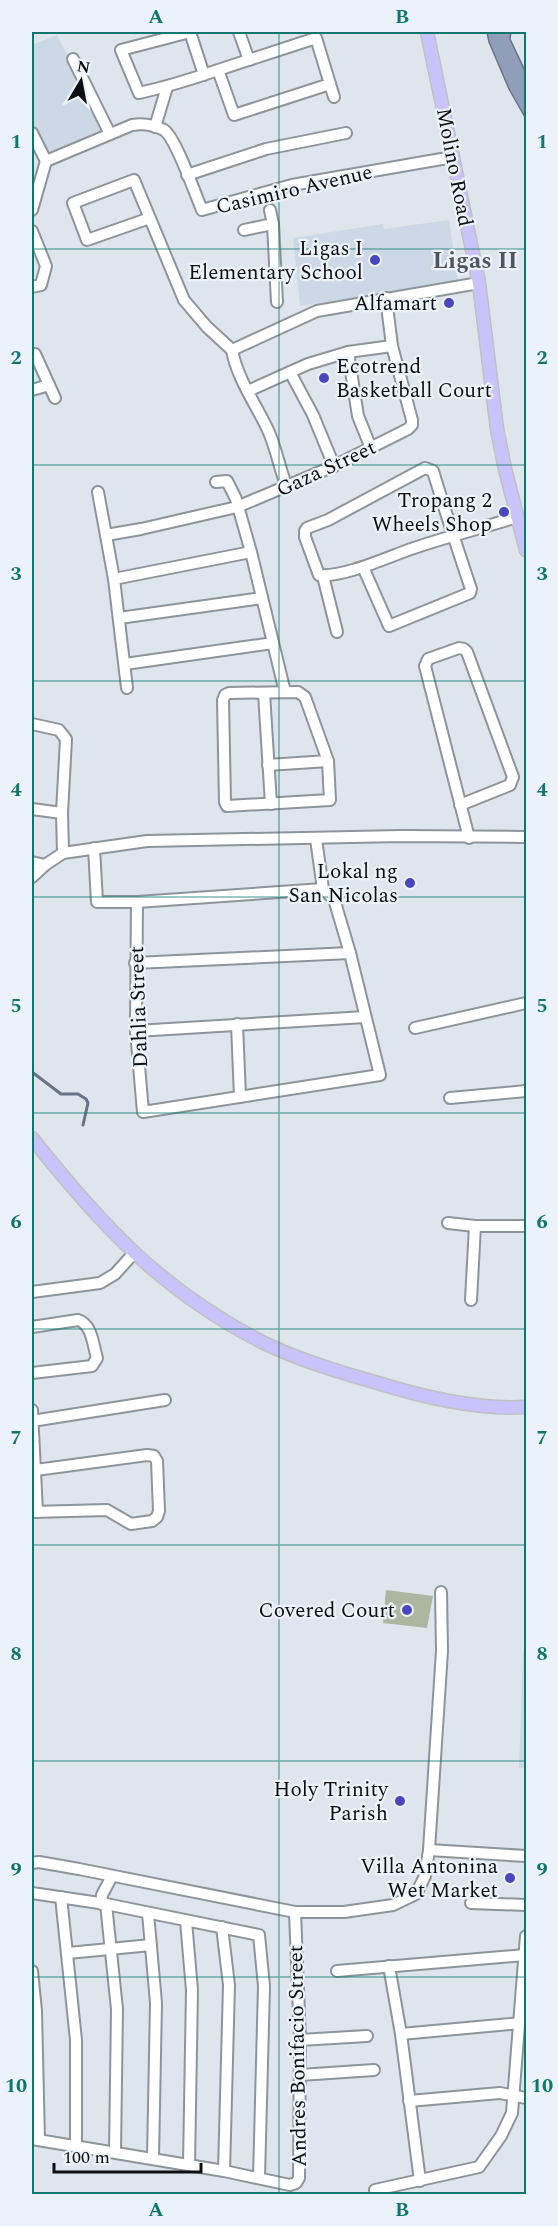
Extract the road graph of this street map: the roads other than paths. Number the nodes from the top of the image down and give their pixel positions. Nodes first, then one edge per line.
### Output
1 (238, 32) edge
2 (427, 32) edge
3 (73, 59) dead end
4 (249, 60) junction
5 (218, 70) junction
6 (204, 75) junction
7 (330, 84) junction
8 (167, 87) junction
9 (334, 97) dead end
10 (155, 127) junction
11 (32, 133) edge
12 (346, 133) dead end
13 (110, 134) junction
14 (453, 157) junction
15 (46, 161) junction
16 (187, 175) junction
17 (34, 193) edge
18 (32, 210) edge
19 (270, 210) tunnel mouth
20 (150, 218) junction
21 (273, 224) junction
22 (244, 230) dead end
23 (32, 231) edge
24 (479, 283) junction
25 (32, 287) edge
26 (386, 298) junction
27 (277, 302) dead end
28 (392, 345) junction
29 (232, 350) junction
30 (348, 352) junction
31 (32, 355) edge
32 (290, 372) junction
33 (50, 385) junction
34 (32, 390) edge
35 (248, 391) junction
36 (55, 398) dead end
37 (371, 448) junction
38 (334, 466) junction
39 (216, 482) dead end
40 (287, 486) junction
41 (98, 492) dead end
42 (237, 507) junction
43 (517, 517) junction
44 (106, 535) junction
45 (454, 537) junction
46 (526, 550) edge
47 (251, 552) junction
48 (363, 567) junction
49 (323, 576) junction
50 (114, 579) junction
51 (262, 598) junction
52 (119, 618) junction
53 (337, 632) dead end
54 (273, 643) junction
55 (125, 664) junction
56 (127, 688) dead end
57 (285, 692) junction
58 (264, 693) junction
59 (32, 724) edge
60 (328, 761) junction
61 (268, 765) junction
62 (271, 804) junction
63 (460, 805) junction
64 (32, 809) edge
65 (62, 813) junction
66 (526, 837) edge
67 (469, 838) junction
68 (316, 839) junction
69 (94, 848) junction
70 (63, 853) junction
71 (32, 862) edge
72 (45, 865) junction
73 (32, 878) edge
74 (323, 889) junction
75 (137, 902) junction
76 (350, 953) junction
77 (135, 963) junction
78 (526, 1002) edge
79 (365, 1017) junction
80 (237, 1024) junction
81 (415, 1028) dead end
82 (136, 1031) junction
83 (526, 1091) edge
84 (240, 1097) junction
85 (450, 1098) dead end
86 (32, 1138) edge
87 (447, 1223) dead end
88 (475, 1226) junction
89 (526, 1226) edge
90 (134, 1253) junction
91 (32, 1292) edge
92 (471, 1300) dead end
93 (32, 1327) edge
94 (32, 1373) edge
95 (165, 1400) dead end
96 (526, 1407) edge
97 (32, 1417) edge
98 (36, 1470) junction
99 (34, 1512) edge
100 (441, 1592) dead end
101 (429, 1850) junction
102 (526, 1856) edge
103 (32, 1863) edge
104 (111, 1879) junction
105 (32, 1893) edge
106 (61, 1897) junction
107 (471, 1903) dead end
108 (107, 1905) junction
109 (526, 1905) edge
110 (295, 1912) junction
111 (148, 1913) junction
112 (186, 1921) junction
113 (222, 1926) junction
114 (526, 1936) edge
115 (151, 1945) junction
116 (111, 1948) junction
117 (68, 1953) junction
118 (525, 1955) junction
119 (389, 1966) junction
120 (32, 1971) edge
121 (337, 1971) dead end
122 (521, 2023) junction
123 (401, 2034) junction
124 (367, 2036) dead end
125 (300, 2040) junction
126 (374, 2070) dead end
127 (300, 2075) junction
128 (514, 2096) junction
129 (526, 2098) edge
130 (409, 2101) junction
131 (35, 2140) edge
132 (76, 2146) junction
133 (115, 2152) junction
134 (153, 2158) junction
135 (189, 2165) junction
136 (224, 2171) junction
137 (259, 2178) junction
138 (420, 2181) junction
139 (375, 2190) dead end

1 - 4 street
2 - 14 main road, Molino Road
3 - 13 street
4 - 5 street
4 - 7 street
5 - 6 street
5 - 7 street
6 - 8 street
6 - 8 street
7 - 9 street
8 - 10 street
10 - 13 street
10 - 16 street, Casimiro Avenue
11 - 15 street
12 - 16 street
13 - 15 street
14 - 16 street, Casimiro Avenue
14 - 24 main road, Molino Road
15 - 17 street
17 - 18 street
19 - 21 street
20 - 20 street
20 - 29 street
21 - 22 street
21 - 27 street
23 - 25 street
24 - 26 street
24 - 43 main road, Molino Road
26 - 28 street
26 - 29 street
28 - 30 street
28 - 37 street, Gaza Street
29 - 35 street
30 - 32 street
30 - 37 street
31 - 33 street
32 - 35 street
32 - 38 street
33 - 34 street
33 - 36 street
35 - 40 street
37 - 38 street, Gaza Street
38 - 40 street, Gaza Street
39 - 42 street
40 - 42 street, Gaza Street
41 - 44 street
42 - 44 street, Gaza Street
42 - 47 street
43 - 45 street
43 - 46 main road, Molino Road
44 - 50 street
45 - 48 street
45 - 48 street
45 - 49 street
47 - 50 street
47 - 51 street
48 - 49 street
49 - 53 street
50 - 52 street
51 - 52 street
51 - 54 street
52 - 55 street
54 - 55 street
54 - 57 street
55 - 56 street
57 - 58 street
57 - 60 street
58 - 61 street
58 - 62 street
59 - 65 street
60 - 61 street
60 - 62 street
61 - 62 street
63 - 63 street
63 - 67 street
64 - 65 street
65 - 70 street
66 - 67 street
67 - 68 street
68 - 69 street
68 - 74 street
69 - 70 street
69 - 75 street
70 - 72 street
71 - 72 street
72 - 73 street
74 - 75 street
74 - 76 street
75 - 77 street, Dahlia Street
76 - 77 street
76 - 79 street
77 - 82 street, Dahlia Street
78 - 81 street
79 - 80 street
79 - 84 street
80 - 82 street
80 - 84 street
82 - 84 street, Dahlia Street
83 - 85 street
86 - 90 main road
87 - 88 street
88 - 89 street
88 - 92 street
90 - 91 street
90 - 96 main road
93 - 94 street
95 - 97 street
97 - 98 street
98 - 99 street
98 - 99 street
100 - 101 street
101 - 102 street
101 - 110 street
103 - 104 street
104 - 108 street
104 - 110 street
105 - 106 street
106 - 108 street
106 - 117 street
107 - 109 street
108 - 111 street
108 - 116 street
110 - 125 street, Andres Bonifacio Street
111 - 112 street
111 - 115 street
112 - 113 street
112 - 135 street
113 - 136 street
113 - 137 street
114 - 118 street
115 - 116 street
115 - 134 street
116 - 117 street
116 - 133 street
117 - 132 street
118 - 119 street
118 - 122 street
119 - 121 street
119 - 123 street
120 - 131 street
122 - 123 street
122 - 128 street
123 - 130 street
124 - 125 street
125 - 127 street, Andres Bonifacio Street
126 - 127 street
127 - 137 street, Andres Bonifacio Street
128 - 129 street
128 - 130 street
128 - 138 street
130 - 138 street
131 - 132 street, Andres Bonifacio Street
132 - 133 street, Andres Bonifacio Street
133 - 134 street, Andres Bonifacio Street
134 - 135 street, Andres Bonifacio Street
135 - 136 street, Andres Bonifacio Street
136 - 137 street, Andres Bonifacio Street
138 - 139 street

